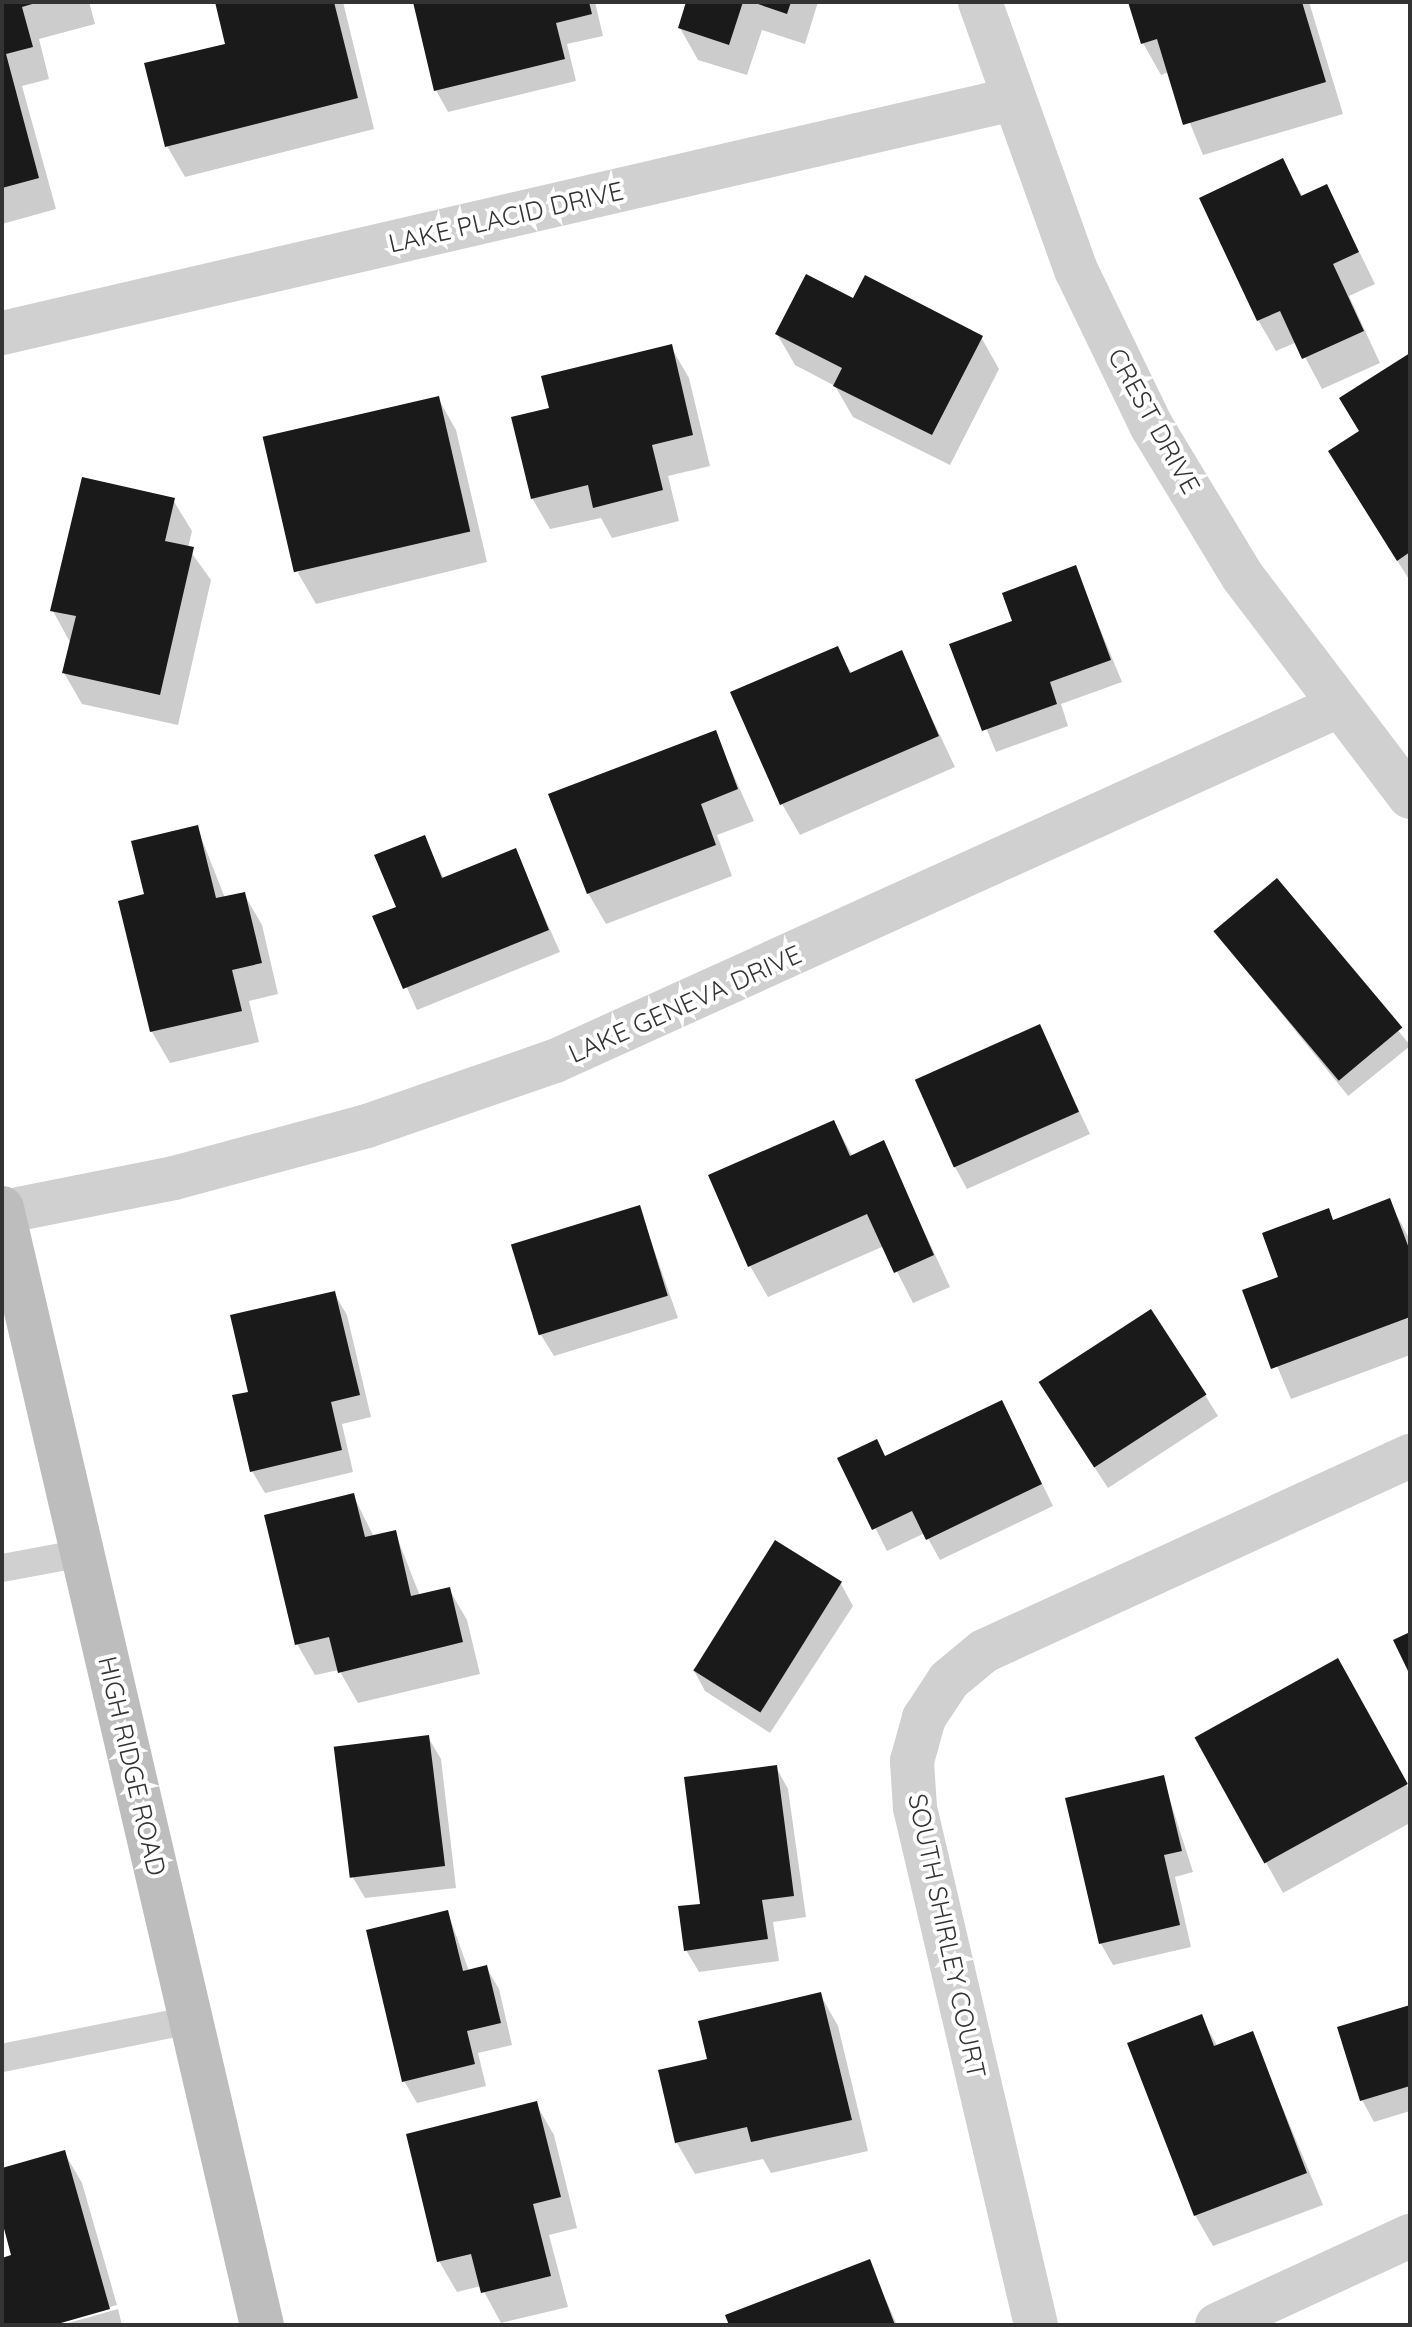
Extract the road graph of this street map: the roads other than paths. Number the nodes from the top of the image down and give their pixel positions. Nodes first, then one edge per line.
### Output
1 (980, 2) edge
2 (1009, 100) junction
3 (2, 333) edge
4 (1336, 707) junction
5 (1410, 797) edge
6 (2, 1210) edge
7 (1410, 1456) edge
8 (83, 1553) junction
9 (2, 1568) edge
10 (191, 2020) junction
11 (2, 2058) edge
12 (1410, 2236) edge
13 (262, 2325) edge
14 (1036, 2325) edge
15 (1217, 2325) edge

1 - 2 street, CREST DRIVE
2 - 3 street, LAKE PLACID DRIVE
2 - 4 street, CREST DRIVE
4 - 5 street, CREST DRIVE
4 - 6 street, LAKE GENEVA DRIVE
6 - 8 street, HIGH RIDGE ROAD
7 - 14 street, SOUTH SHIRLEY COURT
8 - 9 lane
8 - 10 street, HIGH RIDGE ROAD
10 - 11 lane
10 - 13 street, HIGH RIDGE ROAD
12 - 15 street

